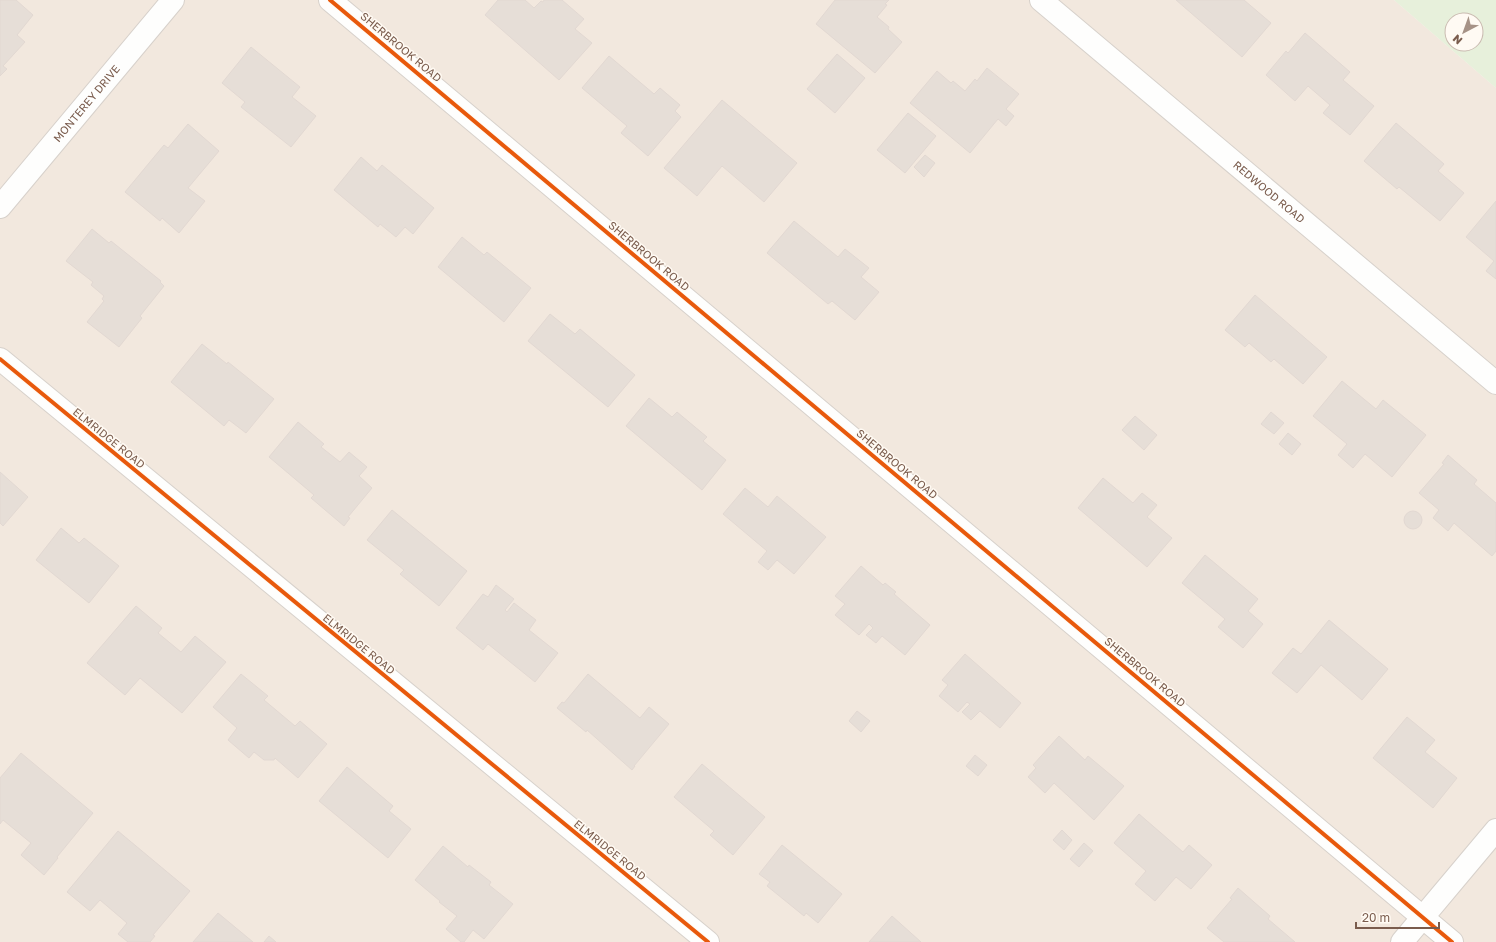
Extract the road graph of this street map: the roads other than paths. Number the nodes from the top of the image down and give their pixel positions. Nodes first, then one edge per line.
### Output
1 (173, 0) edge
2 (330, 0) edge
3 (1041, 0) edge
4 (0, 207) edge
5 (0, 359) edge
6 (1496, 383) edge
7 (1496, 830) edge
8 (1423, 917) junction
9 (708, 942) edge
10 (1402, 942) edge
11 (1452, 942) edge

1 - 4 street, MONTEREY DRIVE
2 - 8 street, SHERBROOK ROAD
3 - 6 street, REDWOOD ROAD
5 - 9 street, ELMRIDGE ROAD
7 - 8 street
8 - 10 street
8 - 11 street, SHERBROOK ROAD

